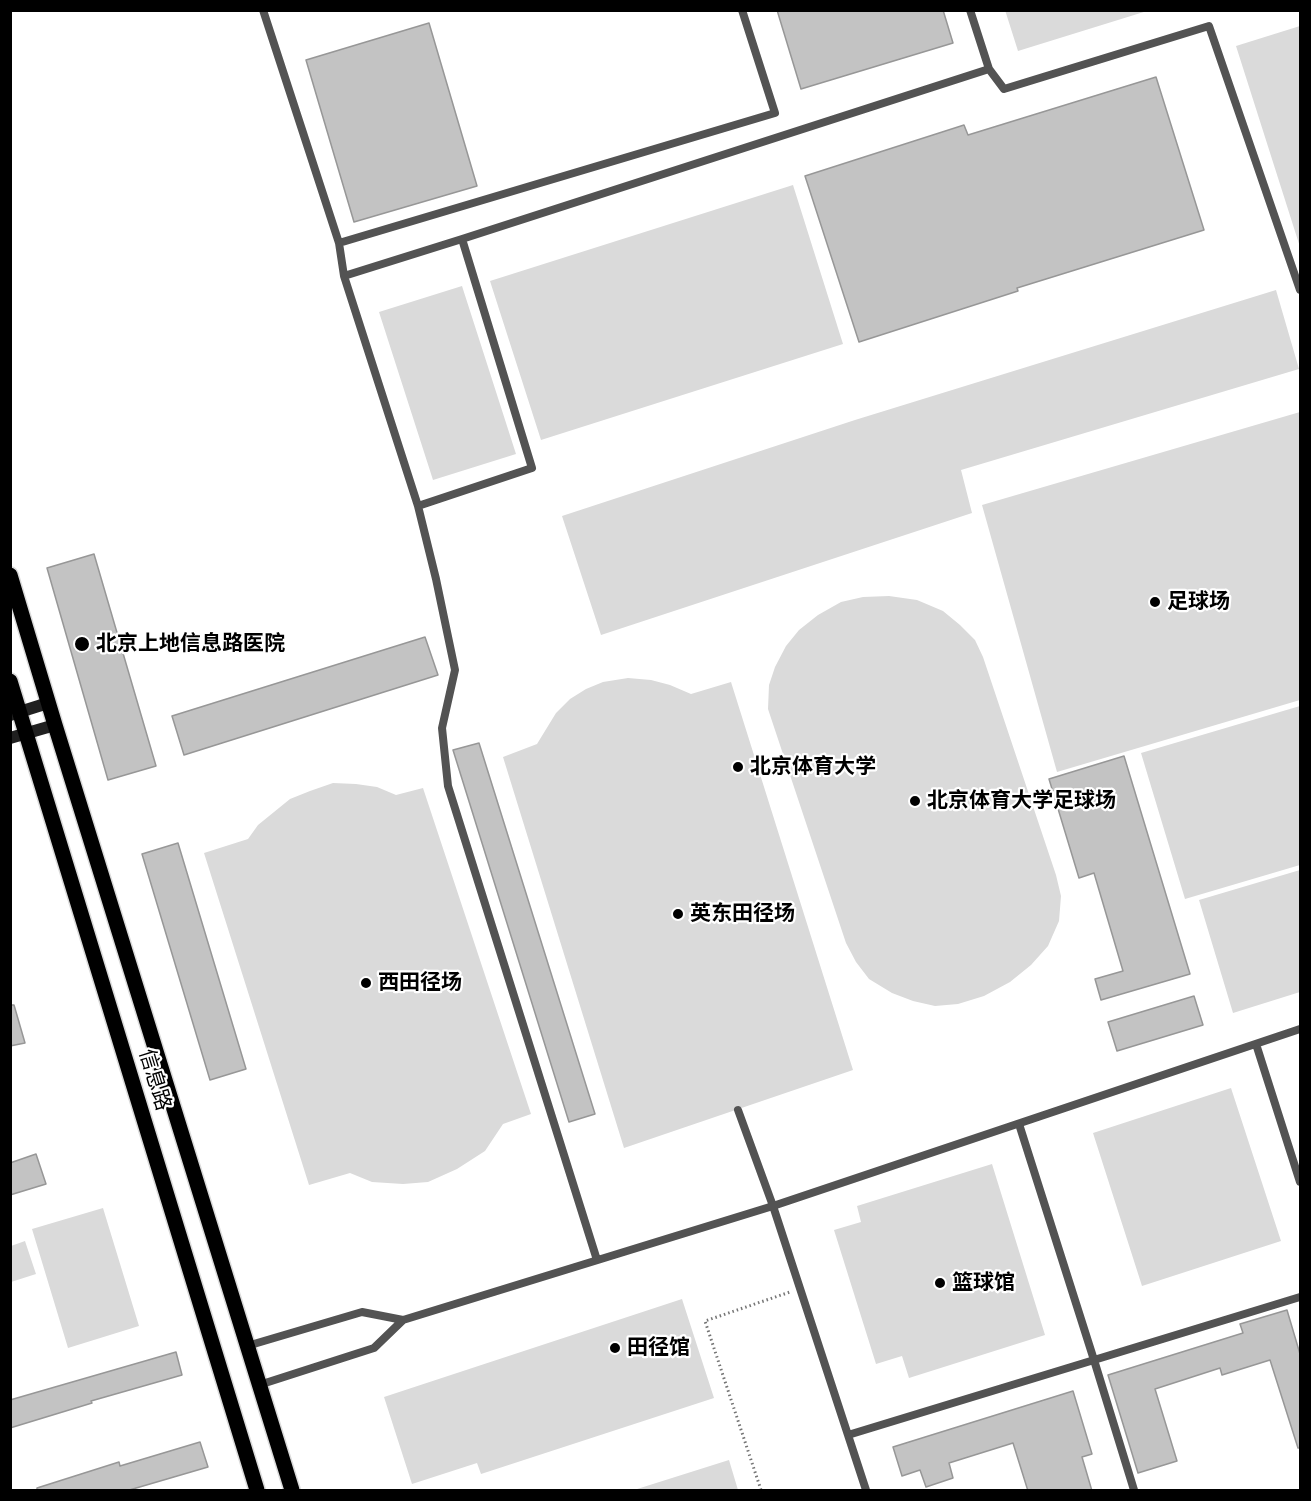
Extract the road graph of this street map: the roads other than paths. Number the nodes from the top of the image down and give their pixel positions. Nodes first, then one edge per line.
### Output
1 (263, 10) edge
2 (742, 10) edge
3 (970, 10) edge
4 (989, 69) junction
5 (462, 239) junction
6 (339, 243) junction
7 (344, 276) junction
8 (1300, 290) edge
9 (418, 506) junction
10 (10, 575) edge
11 (10, 681) edge
12 (48, 703) junction
13 (15, 713) edge
14 (55, 725) junction
15 (26, 734) junction
16 (10, 738) edge
17 (1300, 1029) edge
18 (1256, 1044) junction
19 (738, 1110) dead end
20 (1019, 1124) junction
21 (1300, 1182) edge
22 (773, 1206) junction
23 (597, 1260) junction
24 (1300, 1297) edge
25 (403, 1320) junction
26 (247, 1346) junction
27 (1094, 1360) junction
28 (259, 1385) junction
29 (848, 1436) junction
30 (257, 1491) edge
31 (292, 1491) edge
32 (866, 1491) edge
33 (1134, 1491) edge

1 - 6 lane
2 - 6 lane
3 - 4 lane
4 - 5 lane
4 - 8 lane
5 - 7 lane
5 - 9 lane
6 - 7 lane
7 - 9 lane
9 - 23 lane
10 - 12 main road
11 - 13 main road, 信息路
12 - 13 main road
12 - 14 main road, 信息路
13 - 15 main road, 信息路
14 - 15 main road
14 - 26 main road, 信息路
15 - 16 main road
15 - 30 main road, 信息路
17 - 18 lane
18 - 20 lane
18 - 21 lane
19 - 22 lane
20 - 22 lane
20 - 27 lane
22 - 23 lane
22 - 29 lane
23 - 25 lane
24 - 27 lane
25 - 26 lane
25 - 28 lane
26 - 28 main road, 信息路
27 - 29 lane
27 - 33 lane
28 - 31 main road, 信息路
29 - 32 lane

